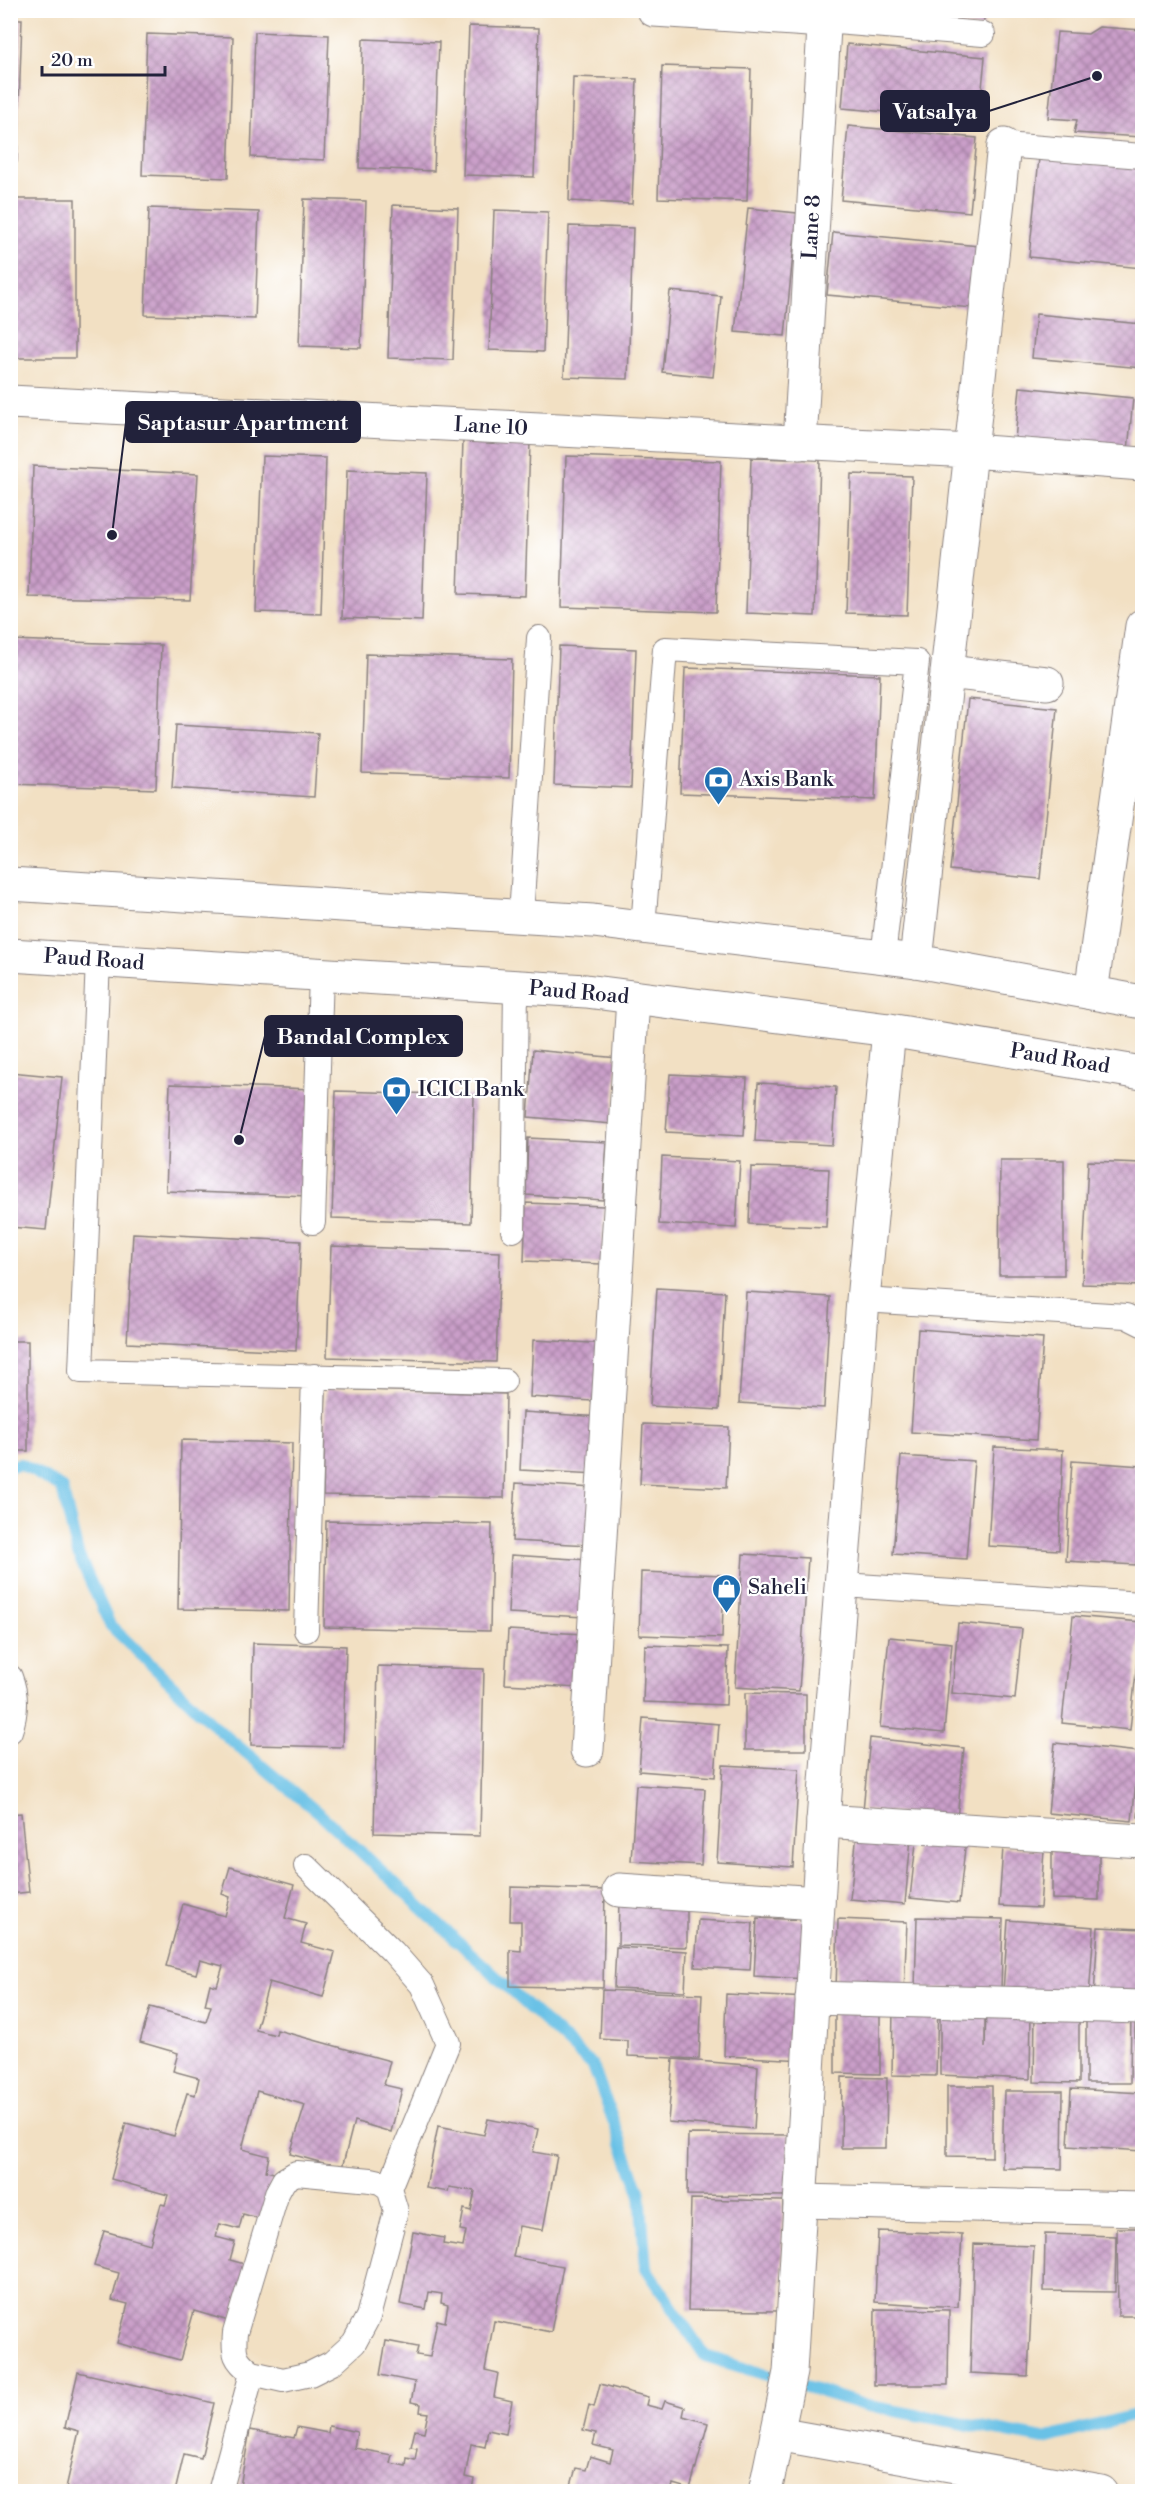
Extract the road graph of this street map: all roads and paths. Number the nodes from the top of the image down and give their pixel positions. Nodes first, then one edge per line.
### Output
1 (654, 10) edge
2 (824, 16) edge
3 (983, 34) dead end
4 (1004, 145) joint
5 (1143, 156) edge
6 (10, 402) edge
7 (800, 443) junction
8 (971, 452) junction
9 (1143, 465) edge
10 (1143, 626) edge
11 (539, 638) dead end
12 (947, 672) junction
13 (1047, 683) dead end
14 (10, 884) edge
15 (521, 916) junction
16 (643, 927) junction
17 (10, 955) edge
18 (883, 957) junction
19 (98, 960) junction
20 (916, 961) junction
21 (321, 974) junction
22 (516, 987) junction
23 (1091, 993) junction
24 (633, 998) junction
25 (1143, 1002) edge
26 (889, 1030) junction
27 (1143, 1073) edge
28 (313, 1222) dead end
29 (513, 1230) dead end
30 (863, 1300) junction
31 (1143, 1324) edge
32 (314, 1376) junction
33 (504, 1381) dead end
34 (842, 1585) junction
35 (1143, 1604) edge
36 (306, 1630) dead end
37 (10, 1677) edge
38 (10, 1731) edge
39 (587, 1750) dead end
40 (823, 1821) junction
41 (1143, 1841) edge
42 (306, 1866) dead end
43 (619, 1890) dead end
44 (818, 1903) junction
45 (812, 1998) junction
46 (1143, 2007) edge
47 (388, 2188) junction
48 (800, 2200) junction
49 (1143, 2209) edge
50 (252, 2373) junction
51 (779, 2423) junction
52 (1087, 2490) edge
53 (220, 2492) edge
54 (765, 2492) edge

1 - 2 street
2 - 3 lane
2 - 7 street, Lane 8
4 - 5 lane
4 - 8 street
6 - 7 street, Lane 10
7 - 8 street, Lane 10
8 - 9 street, Lane 10
8 - 12 street
10 - 23 street
11 - 15 lane
12 - 13 street
12 - 20 street
14 - 15 street
15 - 16 street
16 - 18 street
16 - 18 lane
17 - 19 street, Paud Road
18 - 20 street
19 - 21 street, Paud Road
19 - 32 lane
20 - 23 street
21 - 22 street, Paud Road
21 - 28 lane
22 - 24 street, Paud Road
22 - 29 lane
23 - 25 street
24 - 26 street, Paud Road
24 - 39 street
26 - 27 street, Paud Road
26 - 30 street
30 - 31 lane
30 - 34 street
32 - 33 lane
32 - 36 lane
34 - 35 lane
34 - 40 street
37 - 38 lane
40 - 41 street
40 - 44 street
42 - 47 lane
43 - 44 street
44 - 45 street
45 - 46 street
45 - 48 street
47 - 50 lane
47 - 50 lane
48 - 49 street
48 - 51 street
50 - 53 lane
51 - 52 street
51 - 54 street

